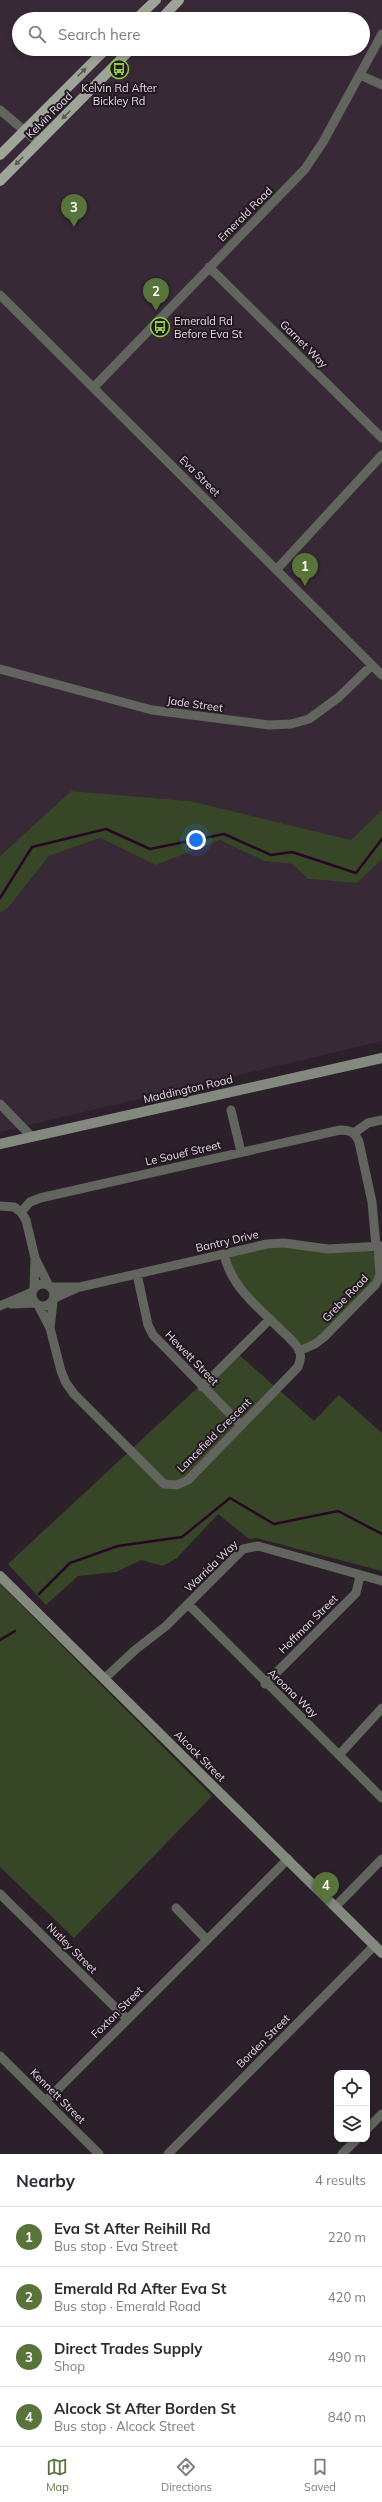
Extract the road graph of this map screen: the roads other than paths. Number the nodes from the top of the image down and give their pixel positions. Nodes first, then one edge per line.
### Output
1 (156, 0) edge
2 (179, 0) edge
3 (143, 12) edge
4 (168, 12) edge
5 (382, 34) edge
6 (99, 56) edge
7 (124, 56) edge
8 (360, 75) junction
9 (382, 85) edge
10 (0, 110) edge
11 (24, 129) junction
12 (38, 142) junction
13 (0, 155) edge
14 (0, 181) edge
15 (209, 267) junction
16 (0, 295) edge
17 (94, 387) junction
18 (382, 438) edge
19 (382, 455) edge
20 (277, 569) junction
21 (372, 664) junction
22 (0, 669) edge
23 (382, 675) edge
24 (382, 1058) edge
25 (0, 1104) edge
26 (231, 1110) dead end
27 (382, 1120) edge
28 (354, 1133) junction
29 (32, 1137) junction
30 (0, 1144) edge
31 (241, 1152) junction
32 (0, 1206) edge
33 (22, 1212) junction
34 (379, 1246) edge
35 (224, 1254) junction
36 (35, 1258) junction
37 (137, 1274) junction
38 (50, 1286) junction
39 (80, 1287) junction
40 (33, 1290) junction
41 (54, 1300) junction
42 (37, 1304) junction
43 (3, 1305) edge
44 (270, 1319) junction
45 (50, 1328) junction
46 (299, 1351) junction
47 (202, 1387) junction
48 (241, 1425) junction
49 (0, 1576) edge
50 (360, 1576) junction
51 (382, 1582) edge
52 (188, 1604) junction
53 (104, 1679) junction
54 (265, 1684) junction
55 (382, 1708) edge
56 (339, 1754) junction
57 (382, 1798) edge
58 (288, 1859) junction
59 (382, 1859) edge
60 (0, 1894) edge
61 (336, 1906) junction
62 (176, 1908) dead end
63 (206, 1940) junction
64 (378, 1949) edge
65 (127, 2019) junction
66 (0, 2056) edge
67 (46, 2101) junction
68 (382, 2114) edge
69 (370, 2126) edge
70 (354, 2142) edge
71 (99, 2154) edge
72 (168, 2154) edge
73 (342, 2154) edge

1 - 3 main road
2 - 4 main road
5 - 8 street, Emerald Road
11 -> 6 main road, Kelvin Road
7 -> 12 main road, Kelvin Road
8 - 9 street
8 - 15 street, Emerald Road
10 - 11 street
11 - 12 street
11 - 13 main road, Kelvin Road
12 -> 14 main road, Kelvin Road
15 - 17 street, Emerald Road
15 - 18 street, Garnet Way
16 - 17 street, Eva Street
17 - 20 street, Eva Street
19 - 20 street
20 - 21 street, Eva Street
21 - 22 street, Jade Street
21 - 23 street, Eva Street
24 - 29 main road, Maddington Road
25 - 29 street
26 - 31 street
27 - 28 street
28 - 31 street, Le Souef Street
28 - 34 street
29 - 30 main road, Maddington Road
31 - 33 street, Le Souef Street
32 - 33 street
33 - 36 street
34 - 35 street, Bantry Drive
34 - 46 street, Grebe Road
35 - 37 street, Bantry Drive
35 - 44 street
36 - 38 street
36 - 40 street
37 - 39 street, Bantry Drive
37 - 47 street, Hewett Street
38 - 39 street, Bantry Drive
38 - 40 street
38 - 41 street
39 - 41 street, Bantry Drive
40 - 42 street
40 - 43 street
41 - 42 street
41 - 45 street, Lancefield Crescent
42 - 43 street
42 - 45 street, Lancefield Crescent
44 - 46 street
44 - 47 street
45 - 48 street, Lancefield Crescent
46 - 48 street, Lancefield Crescent
47 - 48 street, Hewett Street
49 - 53 main road, Alcock Street
50 - 51 street, Warrida Way
50 - 52 street, Warrida Way
50 - 54 street, Hoffman Street
52 - 53 street, Warrida Way
52 - 54 street, Aroona Way
53 - 58 main road, Alcock Street
54 - 56 street, Aroona Way
55 - 56 street
56 - 57 street, Aroona Way
58 - 61 main road, Alcock Street
58 - 63 street, Foxton Street
59 - 61 street
60 - 65 street, Nutley Street
61 - 64 main road, Alcock Street
62 - 63 street
63 - 65 street, Foxton Street
64 - 72 street, Borden Street
65 - 67 street, Foxton Street
66 - 67 street, Kennett Street
67 - 71 street, Kennett Street
68 - 69 street
70 - 73 street

